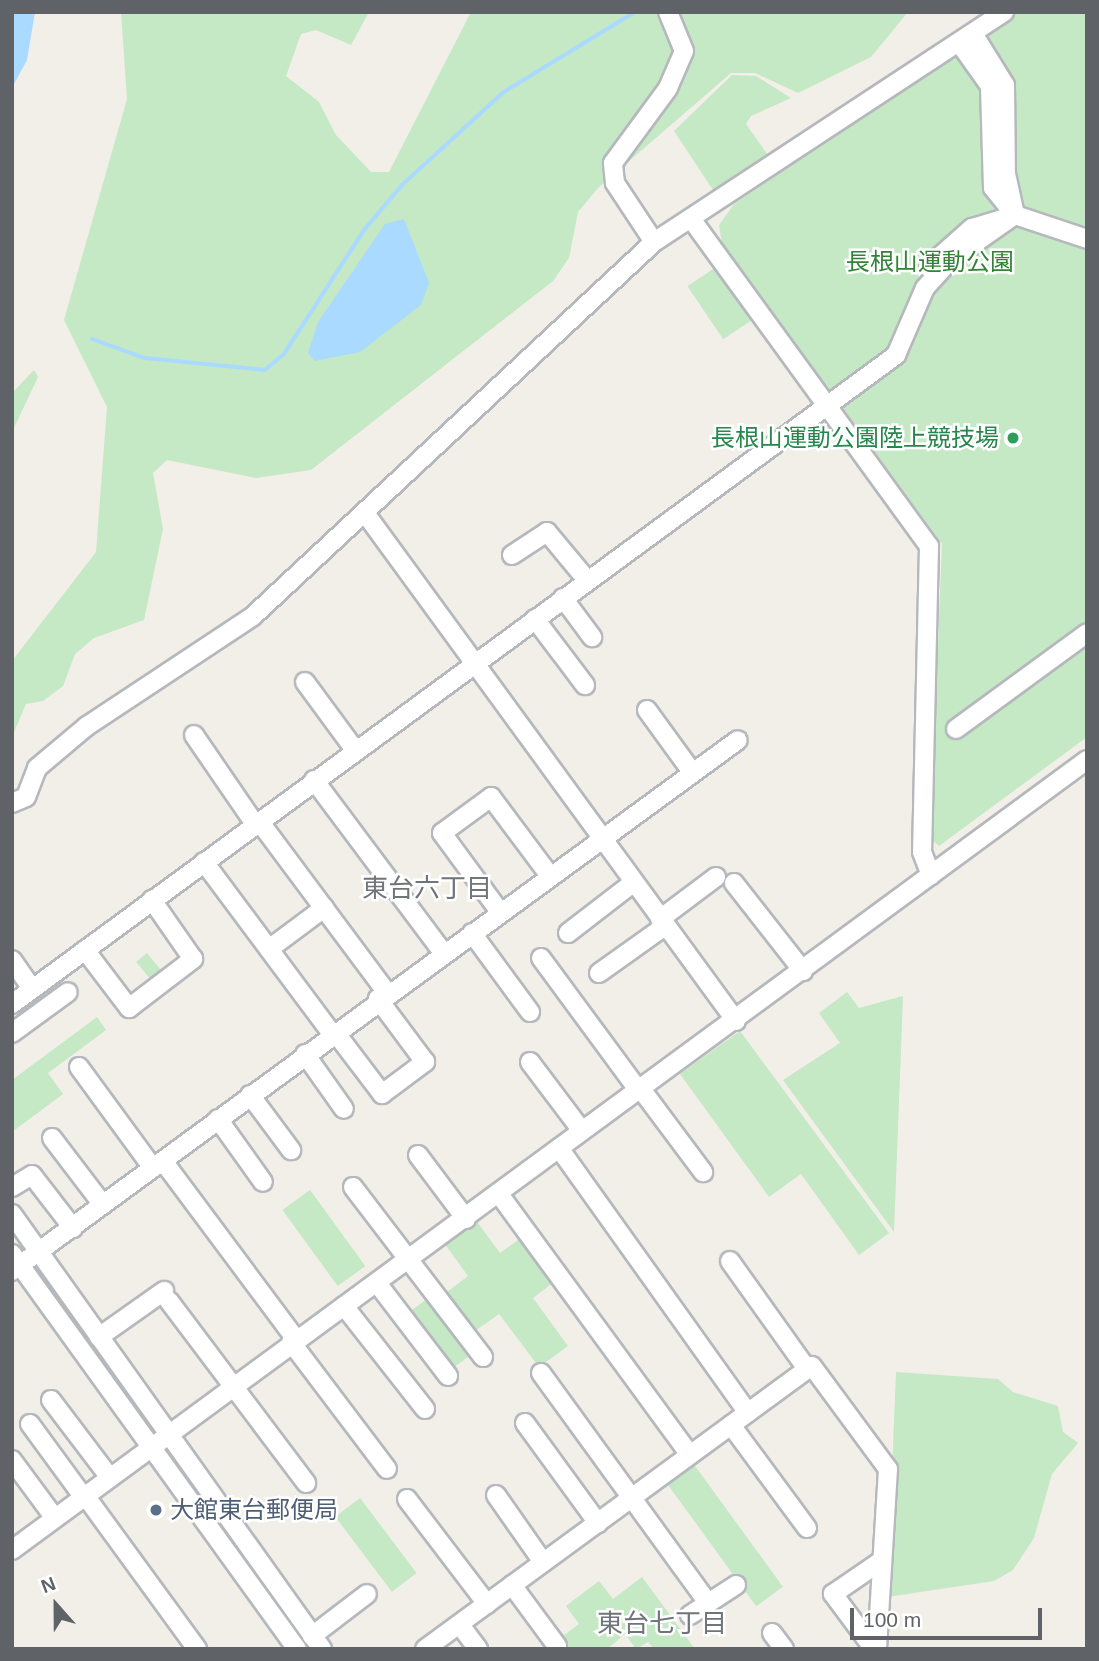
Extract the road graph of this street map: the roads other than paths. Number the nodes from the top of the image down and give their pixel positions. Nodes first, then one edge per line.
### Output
1 (668, 12) edge
2 (1004, 12) edge
3 (968, 40) junction
4 (1015, 215) junction
5 (692, 220) junction
6 (1087, 239) edge
7 (654, 243) junction
8 (828, 403) junction
9 (365, 513) junction
10 (512, 555) dead end
11 (587, 580) junction
12 (563, 598) junction
13 (535, 619) junction
14 (1087, 633) edge
15 (592, 637) dead end
16 (471, 665) junction
17 (305, 682) dead end
18 (585, 685) dead end
19 (646, 718) dead end
20 (956, 729) dead end
21 (194, 735) dead end
22 (738, 740) dead end
23 (355, 750) junction
24 (1087, 760) edge
25 (690, 774) junction
26 (314, 780) junction
27 (12, 803) edge
28 (257, 823) junction
29 (601, 839) junction
30 (204, 862) junction
31 (550, 876) junction
32 (931, 876) junction
33 (716, 877) dead end
34 (633, 883) junction
35 (734, 883) dead end
36 (152, 900) junction
37 (324, 908) junction
38 (500, 912) junction
39 (662, 922) junction
40 (472, 933) junction
41 (568, 933) dead end
42 (269, 949) junction
43 (85, 950) junction
44 (444, 954) junction
45 (541, 958) dead end
46 (12, 960) edge
47 (803, 971) junction
48 (599, 973) dead end
49 (32, 989) junction
50 (68, 992) dead end
51 (383, 996) junction
52 (12, 1004) edge
53 (530, 1012) dead end
54 (736, 1021) junction
55 (15, 1025) edge
56 (334, 1033) junction
57 (305, 1054) junction
58 (530, 1062) dead end
59 (79, 1067) dead end
60 (640, 1090) junction
61 (250, 1095) junction
62 (344, 1108) dead end
63 (218, 1119) junction
64 (582, 1131) junction
65 (52, 1138) dead end
66 (559, 1149) junction
67 (291, 1150) dead end
68 (418, 1154) dead end
69 (158, 1164) junction
70 (703, 1171) dead end
71 (263, 1182) dead end
72 (12, 1187) edge
73 (353, 1187) dead end
74 (499, 1194) junction
75 (103, 1205) junction
76 (12, 1214) edge
77 (466, 1219) junction
78 (73, 1228) junction
79 (40, 1252) junction
80 (730, 1261) dead end
81 (410, 1262) junction
82 (15, 1264) edge
83 (377, 1283) junction
84 (344, 1306) junction
85 (99, 1337) junction
86 (293, 1340) junction
87 (483, 1357) dead end
88 (807, 1369) junction
89 (541, 1373) dead end
90 (448, 1376) dead end
91 (233, 1384) junction
92 (51, 1400) dead end
93 (425, 1409) dead end
94 (748, 1413) junction
95 (525, 1423) dead end
96 (30, 1424) dead end
97 (731, 1425) junction
98 (165, 1433) junction
99 (149, 1446) junction
100 (690, 1455) junction
101 (12, 1460) edge
102 (387, 1469) dead end
103 (108, 1475) junction
104 (306, 1483) dead end
105 (83, 1494) junction
106 (496, 1494) dead end
107 (630, 1497) junction
108 (407, 1499) dead end
109 (54, 1517) junction
110 (598, 1523) junction
111 (807, 1528) dead end
112 (12, 1550) edge
113 (881, 1561) junction
114 (544, 1562) junction
115 (512, 1585) junction
116 (736, 1585) dead end
117 (367, 1594) dead end
118 (709, 1603) junction
119 (487, 1604) junction
120 (690, 1615) dead end
121 (460, 1625) junction
122 (772, 1633) dead end
123 (317, 1642) edge
124 (557, 1646) dead end
125 (197, 1649) edge
126 (297, 1649) edge
127 (425, 1649) edge
128 (478, 1649) edge
129 (783, 1649) edge
130 (875, 1649) edge

1 - 7 street
2 - 3 street
3 - 4 street
3 - 5 street
4 - 6 street
4 - 8 street
5 - 7 street
5 - 8 street
7 - 9 street
8 - 11 street
8 - 32 street
9 - 16 street
9 - 27 street
10 - 11 street
11 - 12 street
12 - 13 street
12 - 15 street
13 - 16 street
13 - 18 street
14 - 20 street
16 - 23 street
16 - 29 street
17 - 23 street
19 - 25 street
21 - 28 street
22 - 25 street
23 - 26 street
24 - 32 street
25 - 29 street
26 - 28 street
26 - 44 street
28 - 30 street
28 - 37 street
29 - 31 street
29 - 34 street
30 - 36 street
30 - 42 street
31 - 38 street
31 - 38 street
32 - 47 street
33 - 39 street
34 - 39 street
34 - 41 street
35 - 47 street
36 - 43 street
36 - 43 street
37 - 42 street
37 - 51 street
38 - 40 street
39 - 48 street
39 - 54 street
40 - 44 street
40 - 53 street
42 - 56 street
43 - 49 street
44 - 51 street
45 - 60 street
46 - 49 street
47 - 54 street
49 - 52 street
50 - 55 street
51 - 56 street
51 - 56 street
54 - 60 street
56 - 57 street
57 - 61 street
57 - 62 street
58 - 64 street
59 - 69 street
60 - 64 street
60 - 70 street
61 - 63 street
61 - 67 street
63 - 69 street
63 - 71 street
64 - 66 street
65 - 75 street
66 - 74 street
66 - 94 street
68 - 77 street
69 - 75 street
69 - 86 street
72 - 78 street
73 - 81 street
74 - 77 street
74 - 100 street
75 - 78 street
76 - 79 street
77 - 81 street
78 - 79 street
79 - 82 street
79 - 85 street
80 - 88 street
81 - 83 street
81 - 87 street
82 - 99 street
83 - 84 street
83 - 90 street
84 - 86 street
84 - 93 street
85 - 91 street
85 - 98 street
86 - 91 street
86 - 102 street
88 - 94 street
88 - 113 street
89 - 107 street
91 - 98 street
91 - 104 street
92 - 103 street
94 - 97 street
95 - 110 street
96 - 105 street
97 - 100 street
97 - 111 street
98 - 99 street
98 - 123 street
99 - 103 street
99 - 126 street
100 - 107 street
101 - 109 street
103 - 105 street
105 - 109 street
105 - 125 street
106 - 114 street
107 - 110 street
107 - 118 street
108 - 119 street
109 - 112 street
110 - 114 street
113 - 130 street
113 - 130 street
114 - 115 street
115 - 119 street
115 - 124 street
116 - 118 street
117 - 123 street
118 - 120 street
119 - 121 street
121 - 127 street
121 - 128 street
122 - 129 street

